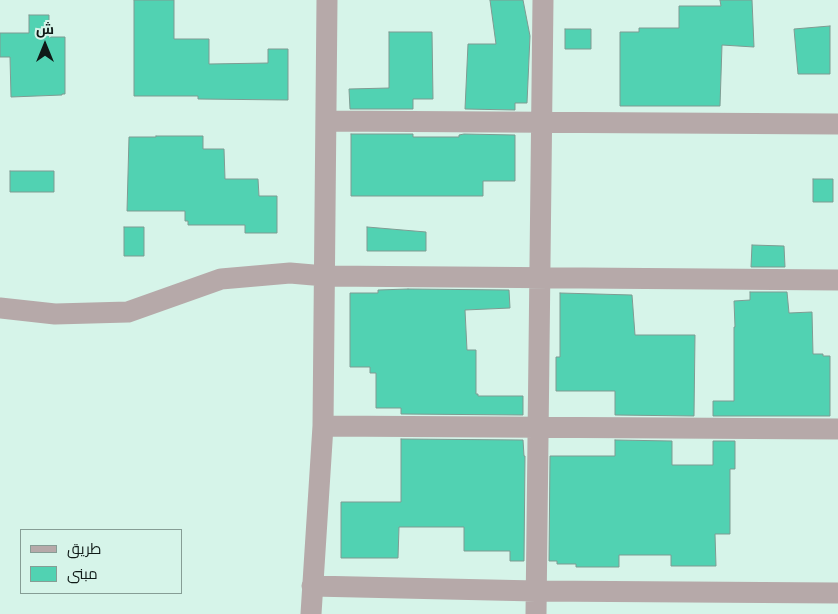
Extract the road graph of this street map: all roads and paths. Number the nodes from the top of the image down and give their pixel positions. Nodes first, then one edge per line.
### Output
1 (327, 0) edge
2 (543, 0) edge
3 (326, 121) junction
4 (541, 122) junction
5 (838, 124) edge
6 (325, 276) junction
7 (540, 278) junction
8 (838, 280) edge
9 (0, 308) edge
10 (324, 426) junction
11 (538, 427) junction
12 (838, 429) edge
13 (312, 586) junction
14 (536, 591) junction
15 (838, 592) edge
16 (311, 614) edge
17 (536, 614) edge

1 - 3 street
2 - 4 street
3 - 4 street
3 - 6 street
4 - 5 street
4 - 7 street
6 - 7 street
6 - 9 street
6 - 10 street
7 - 8 street
7 - 11 street
10 - 11 street
10 - 13 street
11 - 12 street
11 - 14 street
13 - 14 street
13 - 16 street
14 - 15 street
14 - 17 street

